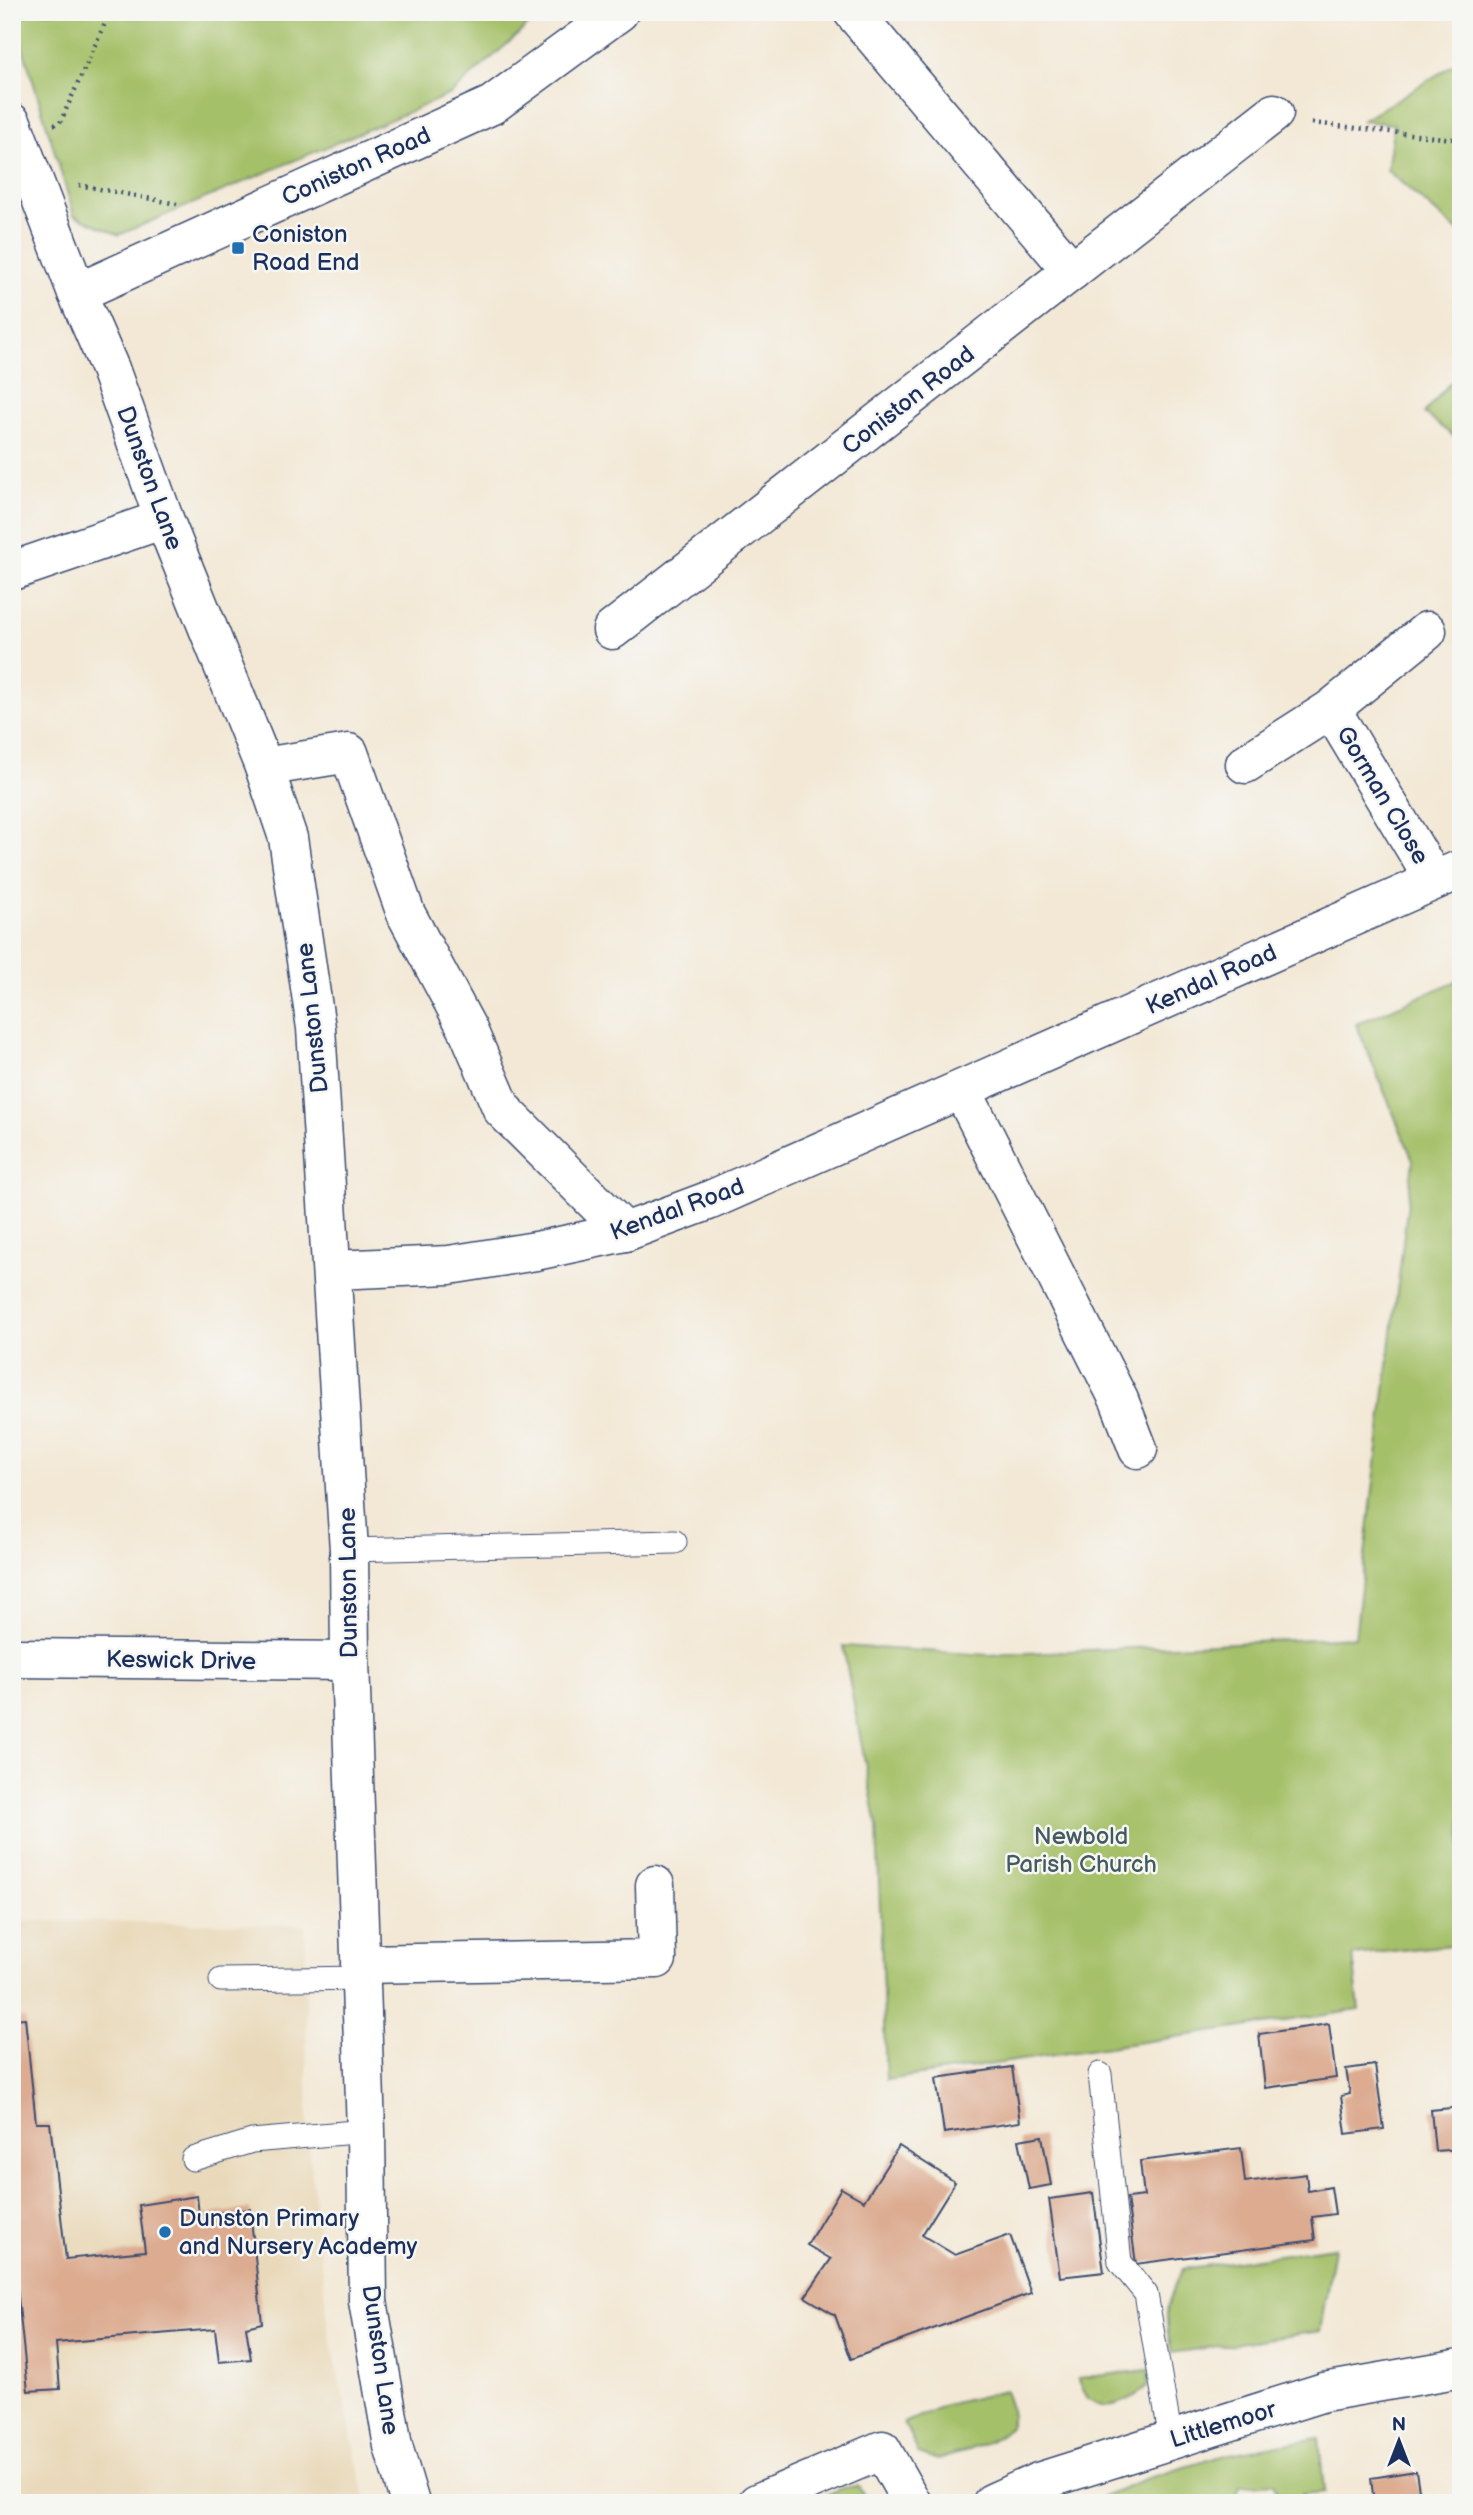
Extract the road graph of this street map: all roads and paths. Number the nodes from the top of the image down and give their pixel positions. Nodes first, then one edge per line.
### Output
1 (110, 12) edge
2 (619, 12) edge
3 (853, 12) edge
4 (1274, 113) joint
5 (15, 130) edge
6 (1461, 140) edge
7 (30, 176) junction
8 (242, 217) junction
9 (1072, 271) junction
10 (77, 293) junction
11 (164, 519) junction
12 (12, 572) edge
13 (612, 630) dead end
14 (1427, 631) dead end
15 (1331, 709) junction
16 (1245, 764) dead end
17 (264, 767) junction
18 (1447, 875) edge
19 (962, 1090) junction
20 (625, 1232) junction
21 (333, 1270) junction
22 (1138, 1449) dead end
23 (675, 1542) dead end
24 (349, 1550) junction
25 (12, 1658) edge
26 (350, 1661) junction
27 (655, 1885) dead end
28 (361, 1971) junction
29 (220, 1980) dead end
30 (1100, 2074) dead end
31 (366, 2131) junction
32 (192, 2159) dead end
33 (1461, 2368) edge
34 (1171, 2440) junction
35 (1042, 2492) edge
36 (410, 2503) edge
37 (757, 2503) edge
38 (912, 2503) edge
39 (992, 2503) edge

1 - 5 path
2 - 8 street, Coniston Road
3 - 9 street
4 - 6 path
4 - 9 street, Coniston Road
5 - 7 street, Dunston Lane
7 - 8 path
7 - 10 street, Dunston Lane
8 - 10 street, Coniston Road
9 - 13 street, Coniston Road
10 - 11 street, Dunston Lane
11 - 12 street
11 - 17 street, Dunston Lane
14 - 15 street
15 - 16 street
15 - 18 street, Gorman Close
17 - 20 street
17 - 21 street, Dunston Lane
18 - 19 street, Kendal Road
19 - 20 street, Kendal Road
19 - 22 street
20 - 21 street, Kendal Road
21 - 24 street, Dunston Lane
23 - 24 lane
24 - 26 street, Dunston Lane
25 - 26 street, Keswick Drive
26 - 28 street, Dunston Lane
27 - 28 street
28 - 29 lane
28 - 31 street, Dunston Lane
30 - 34 lane
31 - 32 lane
31 - 36 street, Dunston Lane
33 - 34 street, Littlemoor
34 - 35 street, Littlemoor
35 - 39 street, Littlemoor
37 - 38 street

